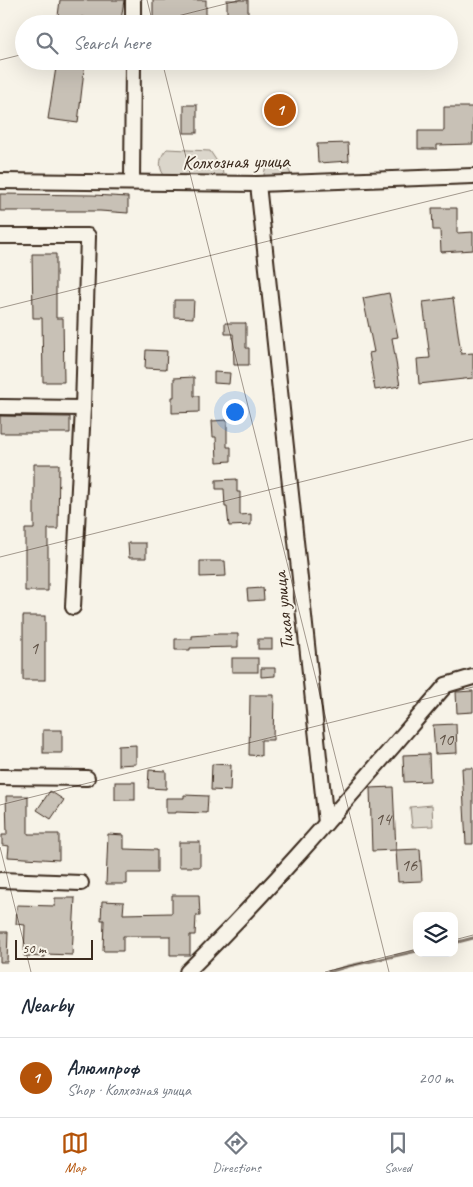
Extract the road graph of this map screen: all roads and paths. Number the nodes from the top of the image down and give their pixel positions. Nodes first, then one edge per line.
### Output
1 (133, 0) edge
2 (133, 15) edge
3 (133, 70) edge
4 (473, 176) edge
5 (0, 181) edge
6 (132, 182) junction
7 (258, 184) junction
8 (0, 236) edge
9 (0, 407) edge
10 (83, 408) junction
11 (73, 606) dead end
12 (473, 677) edge
13 (0, 777) edge
14 (87, 778) dead end
15 (326, 823) junction
16 (0, 880) edge
17 (81, 883) dead end
18 (187, 972) edge

1 - 2 street
3 - 6 street
4 - 7 street, Колхозная улица
5 - 6 street, Колхозная улица
6 - 7 street, Колхозная улица
7 - 15 street, Тихая улица
8 - 10 street
9 - 10 street
10 - 11 street
12 - 15 street
13 - 14 street
15 - 18 street
16 - 17 street

